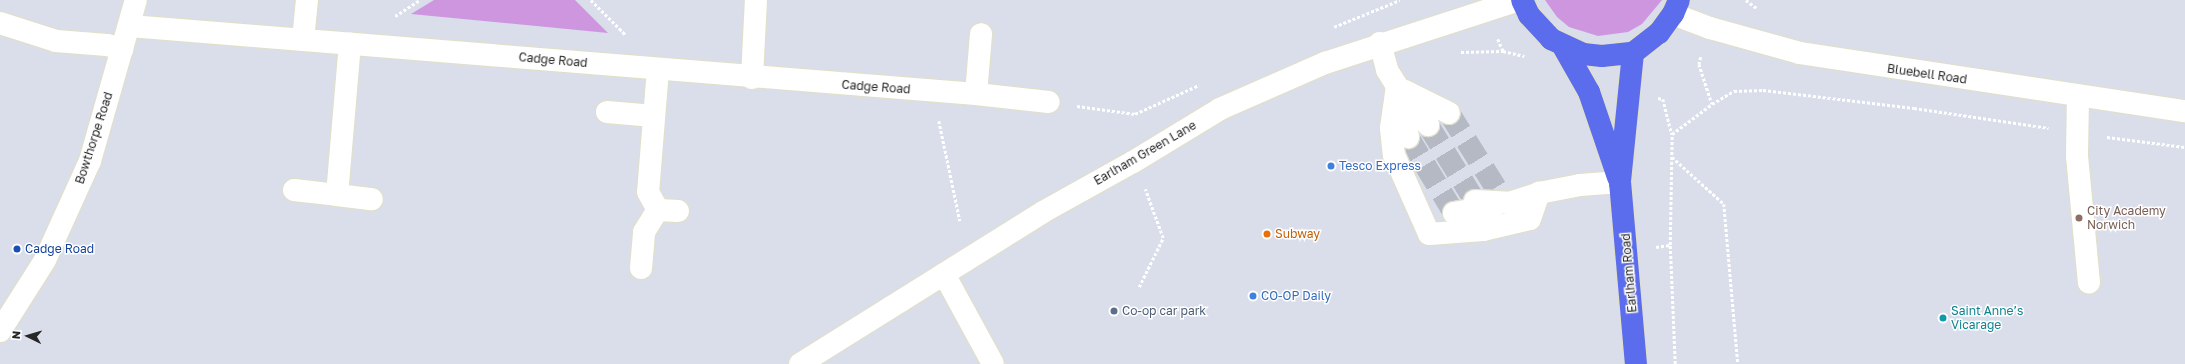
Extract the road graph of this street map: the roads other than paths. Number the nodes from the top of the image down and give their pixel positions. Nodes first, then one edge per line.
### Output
1 (136, 0) edge
2 (307, 0) edge
3 (756, 0) edge
4 (1519, 0) edge
5 (1522, 0) edge
6 (1676, 7) edge
7 (0, 23) edge
8 (130, 26) junction
9 (981, 34) dead end
10 (303, 40) junction
11 (1380, 43) junction
12 (350, 44) junction
13 (1564, 48) junction
14 (123, 49) junction
15 (1632, 53) junction
16 (658, 69) junction
17 (752, 78) junction
18 (1397, 86) junction
19 (976, 94) junction
20 (2078, 96) junction
21 (1049, 102) road end
22 (2185, 111) edge
23 (607, 112) dead end
24 (1449, 113) tunnel mouth
25 (654, 116) junction
26 (1428, 125) tunnel mouth
27 (1408, 137) tunnel mouth
28 (1620, 182) junction
29 (294, 190) dead end
30 (1539, 193) junction
31 (337, 194) junction
32 (1503, 196) junction
33 (372, 199) dead end
34 (1475, 201) dead end
35 (1454, 213) dead end
36 (641, 268) dead end
37 (944, 274) junction
38 (2089, 282) dead end
39 (0, 331) edge
40 (800, 364) edge
41 (993, 364) edge
42 (1636, 364) edge

1 - 8 street, Bowthorpe Road
2 - 10 street
3 - 17 street
4 - 11 street, Earlham Green Lane
5 - 13 main road
6 - 15 main road
6 - 20 street, Bluebell Road
7 - 14 street
8 - 10 street, Cadge Road
8 - 14 street, Bowthorpe Road
9 - 19 street
10 - 12 street, Cadge Road
11 - 18 street
11 - 37 street, Earlham Green Lane
12 - 16 street, Cadge Road
12 - 31 street
13 - 15 main road
13 - 28 main road, Earlham Road
14 - 39 street, Bowthorpe Road
15 - 28 main road, Earlham Road
16 - 17 street, Cadge Road
16 - 25 street
17 - 19 street, Cadge Road
18 - 24 street
18 - 26 street
18 - 27 street
18 - 30 street
19 - 21 street, Cadge Road
20 - 22 street, Bluebell Road
20 - 38 street
23 - 25 street
25 - 36 street
28 - 30 street
28 - 42 main road, Earlham Road
29 - 31 street
30 - 32 street
31 - 33 street
32 - 34 street
32 - 35 street
37 - 40 street, Earlham Green Lane
37 - 41 street

